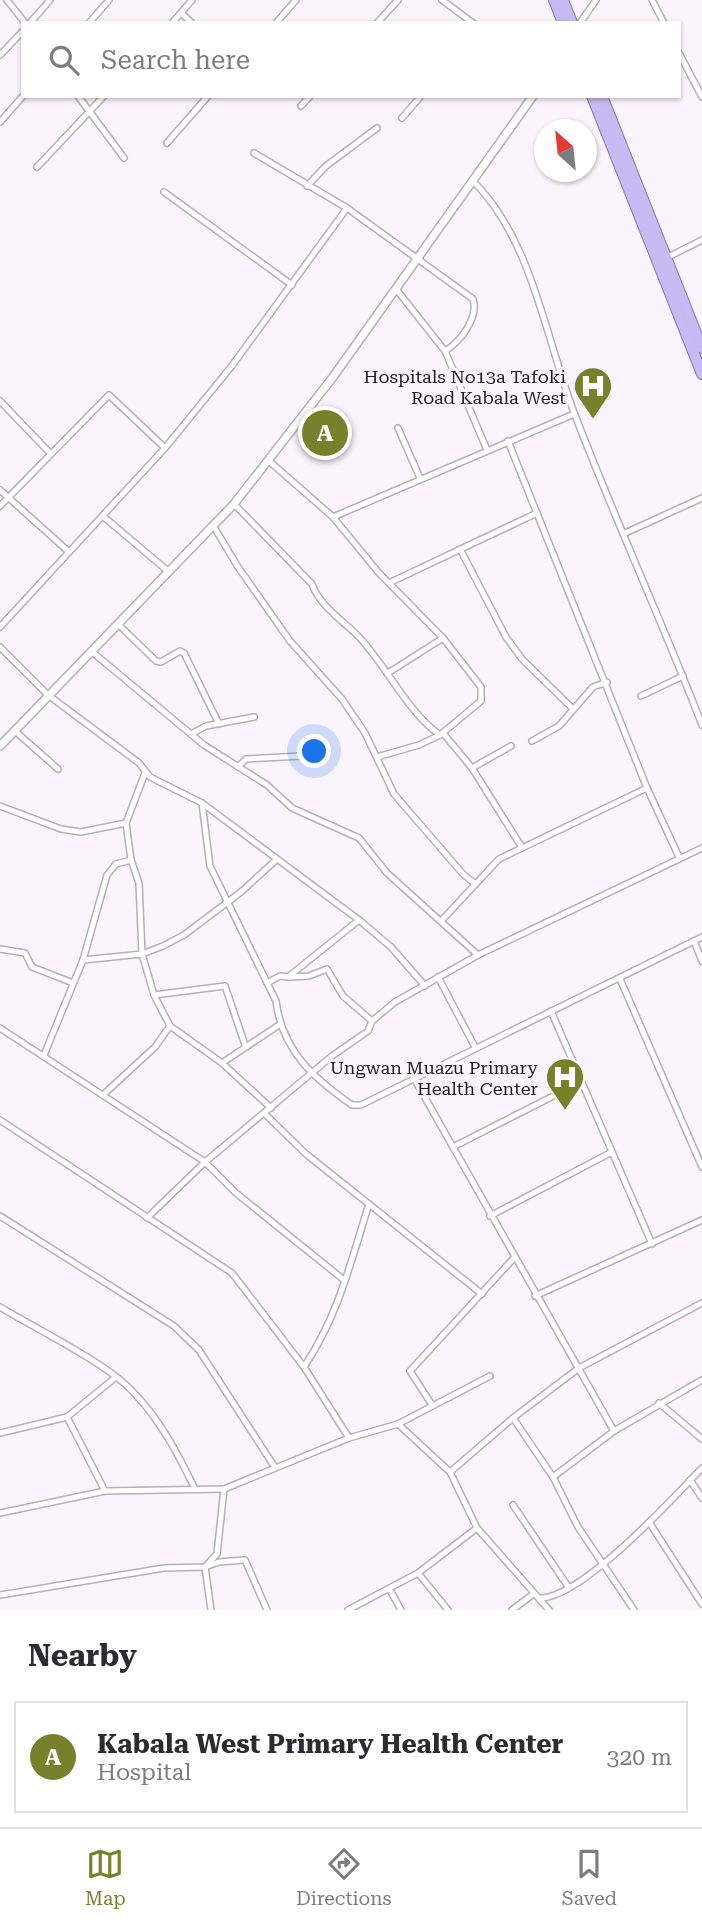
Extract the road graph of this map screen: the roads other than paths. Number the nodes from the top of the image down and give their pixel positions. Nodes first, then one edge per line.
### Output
1 (7, 0) edge
2 (50, 0) edge
3 (109, 0) edge
4 (192, 0) edge
5 (296, 0) edge
6 (398, 0) edge
7 (442, 0) edge
8 (554, 0) edge
9 (563, 0) edge
10 (596, 0) edge
11 (652, 0) edge
12 (181, 13) junction
13 (26, 21) edge
14 (30, 21) edge
15 (91, 21) edge
16 (174, 21) edge
17 (190, 21) edge
18 (278, 21) edge
19 (379, 21) edge
20 (470, 21) edge
21 (562, 21) edge
22 (571, 21) edge
23 (581, 21) edge
24 (663, 21) edge
25 (21, 33) edge
26 (0, 55) edge
27 (681, 57) edge
28 (702, 97) edge
29 (21, 98) edge
30 (80, 98) edge
31 (102, 98) edge
32 (206, 98) edge
33 (308, 98) edge
34 (419, 98) edge
35 (532, 98) edge
36 (593, 98) edge
37 (602, 98) edge
38 (301, 106) dead end
39 (90, 112) junction
40 (402, 118) dead end
41 (0, 122) edge
42 (377, 128) dead end
43 (167, 143) dead end
44 (254, 153) dead end
45 (124, 158) dead end
46 (37, 167) dead end
47 (472, 180) junction
48 (307, 186) junction
49 (164, 192) dead end
50 (347, 208) junction
51 (702, 240) edge
52 (666, 258) junction
53 (418, 259) junction
54 (292, 285) junction
55 (396, 289) junction
56 (702, 348) edge
57 (445, 351) junction
58 (702, 374) edge
59 (0, 401) edge
60 (574, 414) junction
61 (398, 428) dead end
62 (508, 441) junction
63 (165, 448) junction
64 (487, 450) junction
65 (50, 453) junction
66 (269, 461) junction
67 (420, 478) junction
68 (0, 490) edge
69 (9, 497) junction
70 (702, 498) edge
71 (234, 505) junction
72 (0, 506) edge
73 (537, 513) junction
74 (104, 517) junction
75 (333, 517) junction
76 (214, 527) junction
77 (623, 534) junction
78 (460, 549) junction
79 (69, 552) junction
80 (169, 572) junction
81 (389, 583) junction
82 (118, 624) junction
83 (0, 627) edge
84 (443, 638) junction
85 (0, 647) edge
86 (91, 651) junction
87 (388, 673) junction
88 (683, 676) junction
89 (607, 682) junction
90 (48, 695) junction
91 (641, 696) dead end
92 (572, 709) junction
93 (254, 717) dead end
94 (219, 724) junction
95 (702, 725) edge
96 (15, 731) junction
97 (191, 734) junction
98 (442, 734) junction
99 (532, 741) dead end
100 (0, 746) edge
101 (511, 746) dead end
102 (302, 756) dead end
103 (377, 757) junction
104 (238, 767) junction
105 (472, 768) junction
106 (58, 769) dead end
107 (145, 773) junction
108 (647, 788) junction
109 (202, 803) junction
110 (0, 806) edge
111 (126, 823) junction
112 (521, 846) junction
113 (702, 848) edge
114 (679, 857) junction
115 (131, 860) junction
116 (276, 860) junction
117 (474, 883) junction
118 (228, 902) junction
119 (359, 920) junction
120 (442, 920) junction
121 (702, 937) edge
122 (694, 941) junction
123 (0, 949) edge
124 (142, 954) junction
125 (478, 955) junction
126 (83, 960) junction
127 (702, 961) edge
128 (288, 977) junction
129 (438, 977) junction
130 (621, 979) junction
131 (73, 984) junction
132 (267, 984) junction
133 (425, 986) junction
134 (154, 995) junction
135 (551, 1011) junction
136 (372, 1021) junction
137 (279, 1025) junction
138 (170, 1026) junction
139 (0, 1028) edge
140 (245, 1045) junction
141 (475, 1047) junction
142 (44, 1055) junction
143 (222, 1063) junction
144 (313, 1072) junction
145 (415, 1080) junction
146 (581, 1082) junction
147 (104, 1094) junction
148 (271, 1108) junction
149 (264, 1114) junction
150 (0, 1120) edge
151 (453, 1147) junction
152 (610, 1153) junction
153 (205, 1162) junction
154 (702, 1167) edge
155 (369, 1204) junction
156 (0, 1216) edge
157 (490, 1216) junction
158 (147, 1217) junction
159 (702, 1220) edge
160 (652, 1244) junction
161 (514, 1258) junction
162 (344, 1280) junction
163 (482, 1294) junction
164 (536, 1296) junction
165 (702, 1303) edge
166 (0, 1307) edge
167 (304, 1367) junction
168 (579, 1368) junction
169 (490, 1376) dead end
170 (116, 1377) junction
171 (702, 1380) edge
172 (659, 1403) junction
173 (432, 1405) junction
174 (67, 1417) junction
175 (513, 1418) junction
176 (398, 1424) junction
177 (614, 1431) junction
178 (0, 1433) edge
179 (349, 1438) junction
180 (702, 1439) edge
181 (274, 1466) junction
182 (702, 1468) edge
183 (450, 1472) junction
184 (553, 1477) junction
185 (690, 1480) junction
186 (195, 1489) junction
187 (224, 1489) junction
188 (105, 1491) junction
189 (702, 1498) edge
190 (513, 1504) dead end
191 (0, 1513) edge
192 (649, 1522) junction
193 (477, 1528) junction
194 (603, 1564) junction
195 (205, 1567) junction
196 (418, 1573) junction
197 (569, 1588) junction
198 (390, 1590) junction
199 (0, 1595) edge
200 (532, 1595) junction
201 (541, 1598) junction
202 (702, 1604) edge
203 (211, 1610) edge
204 (267, 1610) edge
205 (348, 1610) edge
206 (401, 1610) edge
207 (448, 1610) edge
208 (512, 1610) edge
209 (549, 1610) edge
210 (634, 1610) edge

1 - 13 street
2 - 14 street
3 - 15 street
4 - 12 street
5 - 18 street
6 - 19 street
7 - 20 street
8 - 21 highway
9 - 22 highway
10 - 23 street
11 - 24 street
12 - 16 street
12 - 17 street
25 - 26 street
27 - 28 street
29 - 41 street
30 - 39 street
31 - 39 street
32 - 43 street
33 - 38 street
34 - 40 street
35 - 47 street
36 - 58 highway
37 - 52 highway
39 - 45 street
39 - 46 street
42 - 48 street
44 - 48 street
47 - 53 street
47 - 60 street
48 - 50 street
49 - 54 street
50 - 53 street
50 - 54 street
51 - 52 street
52 - 56 highway
53 - 55 street
53 - 57 street
54 - 63 street
55 - 57 street
55 - 66 street
57 - 64 street
59 - 65 street
60 - 62 street
60 - 77 street
61 - 67 street
62 - 64 street
62 - 73 street
63 - 65 street
63 - 74 street
64 - 67 street
65 - 69 street
66 - 71 street
66 - 75 street
67 - 75 street
68 - 69 street
69 - 72 street
69 - 79 street
70 - 77 street
71 - 76 street
71 - 87 street
73 - 78 street
73 - 89 street
74 - 79 street
74 - 80 street
75 - 81 street
76 - 80 street
76 - 103 street
77 - 88 street
78 - 81 street
78 - 92 street
79 - 83 street
80 - 82 street
81 - 84 street
82 - 86 street
82 - 94 street
84 - 87 street
84 - 98 street
85 - 90 street
86 - 90 street
86 - 97 street
87 - 98 street
88 - 91 street
88 - 95 street
89 - 92 street
89 - 108 street
90 - 96 street
90 - 107 street
92 - 99 street
93 - 94 street
94 - 97 street
96 - 100 street
96 - 106 street
97 - 104 street
98 - 103 street
98 - 105 street
101 - 105 street
102 - 104 street
103 - 117 street
104 - 120 street
105 - 112 street
107 - 109 street
107 - 111 street
108 - 112 street
108 - 114 street
109 - 116 street
109 - 118 street
110 - 111 street
111 - 115 street
112 - 117 street
113 - 114 street
114 - 125 street
115 - 124 street
115 - 126 street
116 - 118 street
116 - 119 street
117 - 120 street
118 - 124 street
118 - 132 street
119 - 128 street
119 - 133 street
120 - 125 street
121 - 122 street
122 - 127 street
122 - 130 street
123 - 131 street
124 - 126 street
124 - 134 street
125 - 129 street
126 - 131 street
128 - 132 street
128 - 136 street
129 - 133 street
129 - 141 street
130 - 135 street
130 - 154 street
131 - 142 street
132 - 137 street
133 - 136 street
134 - 138 street
134 - 140 street
135 - 141 street
135 - 146 street
136 - 144 street
137 - 140 street
137 - 144 street
138 - 143 street
138 - 147 street
139 - 142 street
140 - 143 street
141 - 145 street
142 - 147 street
143 - 148 street
144 - 145 street
144 - 148 street
145 - 151 street
146 - 151 street
146 - 152 street
147 - 153 street
148 - 149 street
149 - 153 street
149 - 155 street
150 - 158 street
151 - 157 street
152 - 157 street
152 - 160 street
153 - 158 street
153 - 162 street
155 - 162 street
155 - 163 street
156 - 181 street
157 - 161 street
158 - 167 street
159 - 160 street
160 - 164 street
161 - 163 street
161 - 164 street
162 - 167 street
163 - 173 street
164 - 168 street
165 - 168 street
166 - 170 street
167 - 179 street
168 - 175 street
168 - 177 street
169 - 173 street
170 - 174 street
170 - 186 street
171 - 172 street
172 - 177 street
172 - 180 street
173 - 176 street
174 - 178 street
174 - 188 street
175 - 183 street
175 - 184 street
176 - 179 street
176 - 183 street
177 - 184 street
179 - 181 street
181 - 187 street
182 - 185 street
183 - 193 street
184 - 194 street
185 - 189 street
185 - 192 street
186 - 187 street
186 - 188 street
187 - 195 street
188 - 191 street
190 - 197 street
192 - 194 street
192 - 202 street
193 - 196 street
193 - 200 street
194 - 197 street
194 - 210 street
195 - 199 street
195 - 203 street
195 - 204 street
196 - 198 street
196 - 207 street
197 - 201 street
198 - 205 street
198 - 206 street
200 - 201 street
200 - 208 street
201 - 209 street

